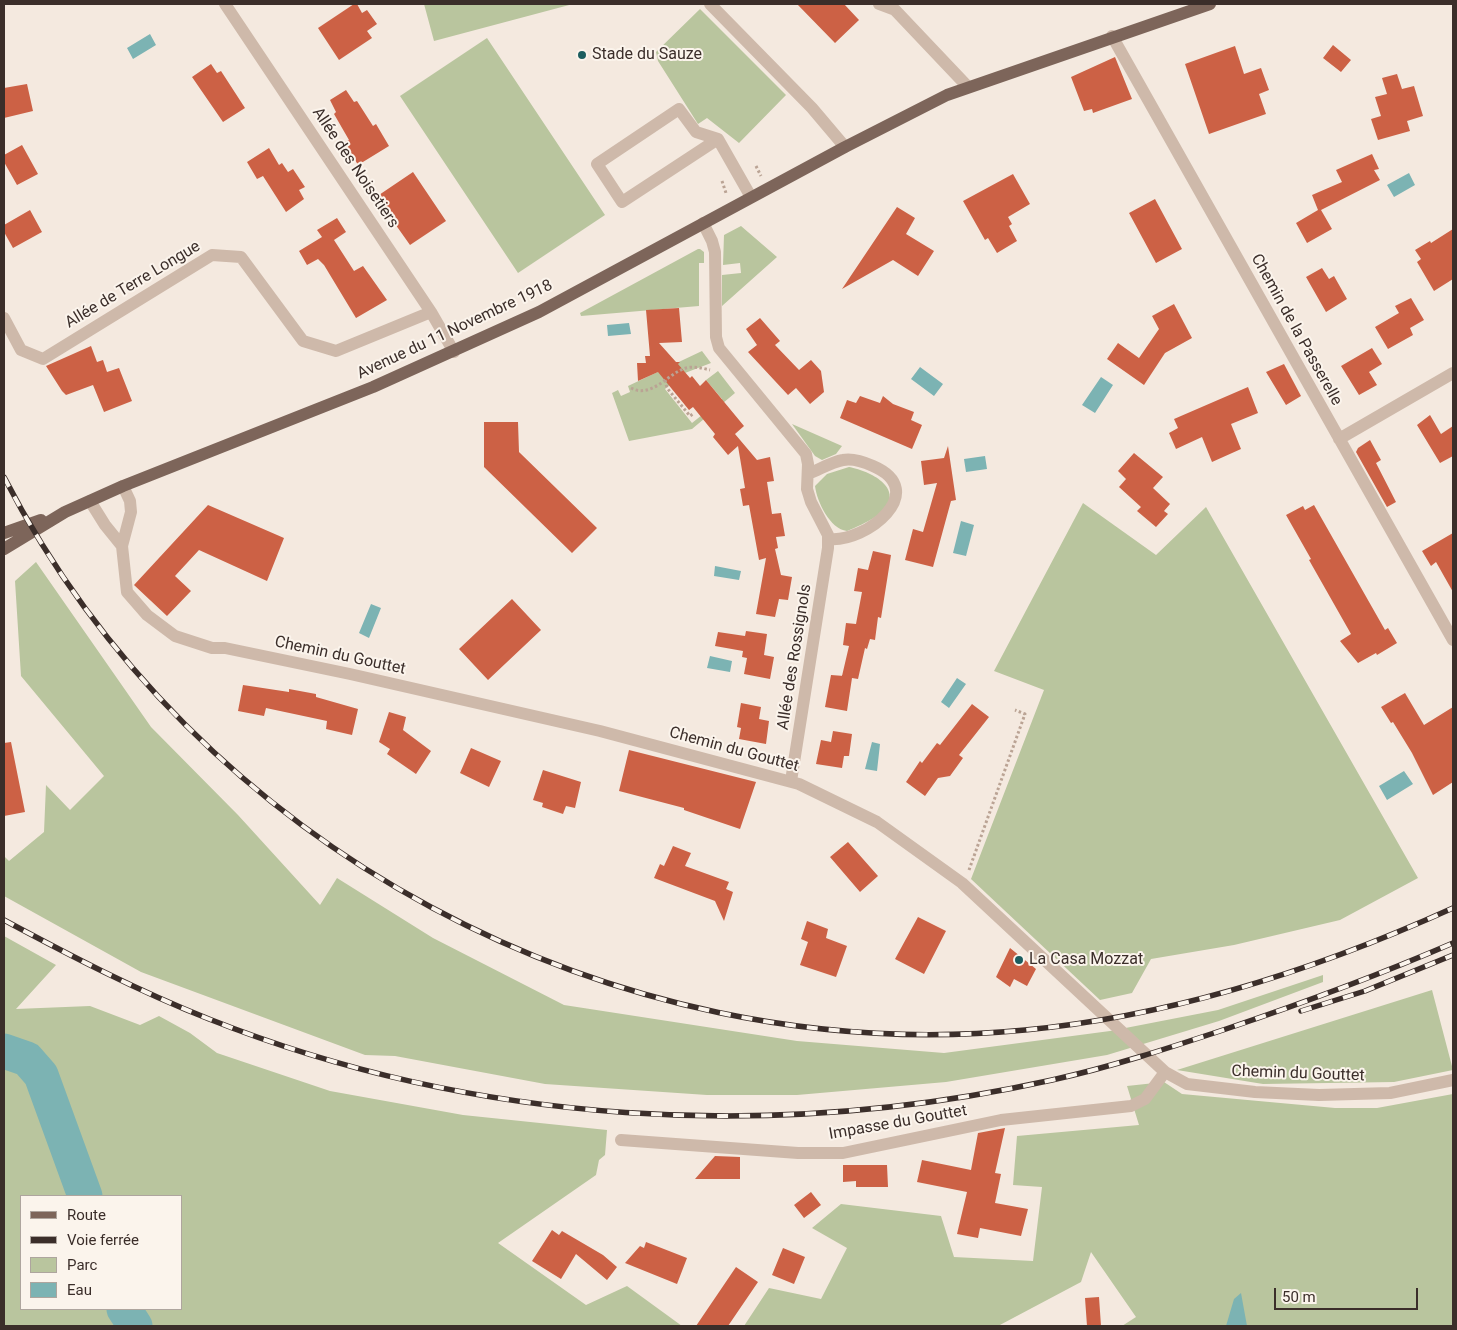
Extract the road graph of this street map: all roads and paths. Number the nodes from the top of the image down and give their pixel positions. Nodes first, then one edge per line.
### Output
1 (225, 4) edge
2 (710, 4) edge
3 (879, 4) edge
4 (1210, 4) edge
5 (1112, 36) junction
6 (968, 88) junction
7 (718, 139) junction
8 (845, 147) junction
9 (756, 166) dead end
10 (761, 176) dead end
11 (722, 181) dead end
12 (720, 196) dead end
13 (751, 197) junction
14 (703, 223) junction
15 (431, 312) junction
16 (4, 318) edge
17 (454, 352) junction
18 (710, 370) dead end
19 (1453, 373) edge
20 (665, 379) junction
21 (657, 386) junction
22 (631, 388) dead end
23 (667, 388) junction
24 (694, 413) dead end
25 (1339, 439) junction
26 (808, 474) junction
27 (123, 486) junction
28 (90, 501) junction
29 (65, 512) junction
30 (4, 533) edge
31 (829, 539) junction
32 (122, 546) junction
33 (4, 549) edge
34 (1453, 640) edge
35 (1014, 710) dead end
36 (791, 781) junction
37 (962, 883) junction
38 (1165, 1072) junction
39 (1453, 1080) edge
40 (621, 1140) dead end

1 - 15 street, Allée des Noisetiers
2 - 8 street
3 - 6 street
4 - 5 main road, Avenue du 11 Novembre 1918
5 - 6 main road, Avenue du 11 Novembre 1918
5 - 25 street, Chemin de la Passerelle
6 - 8 main road, Avenue du 11 Novembre 1918
7 - 7 street
7 - 13 street
8 - 13 main road, Avenue du 11 Novembre 1918
9 - 10 path
11 - 12 path
13 - 14 main road, Avenue du 11 Novembre 1918
14 - 17 main road, Avenue du 11 Novembre 1918
14 - 26 street
15 - 16 street, Allée de Terre Longue
15 - 17 street, Allée des Noisetiers
17 - 27 main road, Avenue du 11 Novembre 1918
18 - 20 path
19 - 25 street
20 - 21 path
20 - 23 path
21 - 22 path
21 - 23 path
23 - 24 path
25 - 34 street, Chemin de la Passerelle
26 - 31 street
26 - 31 street
27 - 28 main road, Avenue du 11 Novembre 1918
27 - 32 street, Chemin du Gouttet
28 - 29 main road, Avenue du 11 Novembre 1918
28 - 32 street, Chemin du Gouttet
29 - 30 main road, Avenue du 11 Novembre 1918
29 - 33 main road, Avenue du 11 Novembre 1918
31 - 36 street, Allée des Rossignols
32 - 36 street, Chemin du Gouttet
35 - 37 path
36 - 37 street, Chemin du Gouttet
37 - 38 street, Chemin du Gouttet
38 - 39 street, Chemin du Gouttet
38 - 40 street, Impasse du Gouttet

